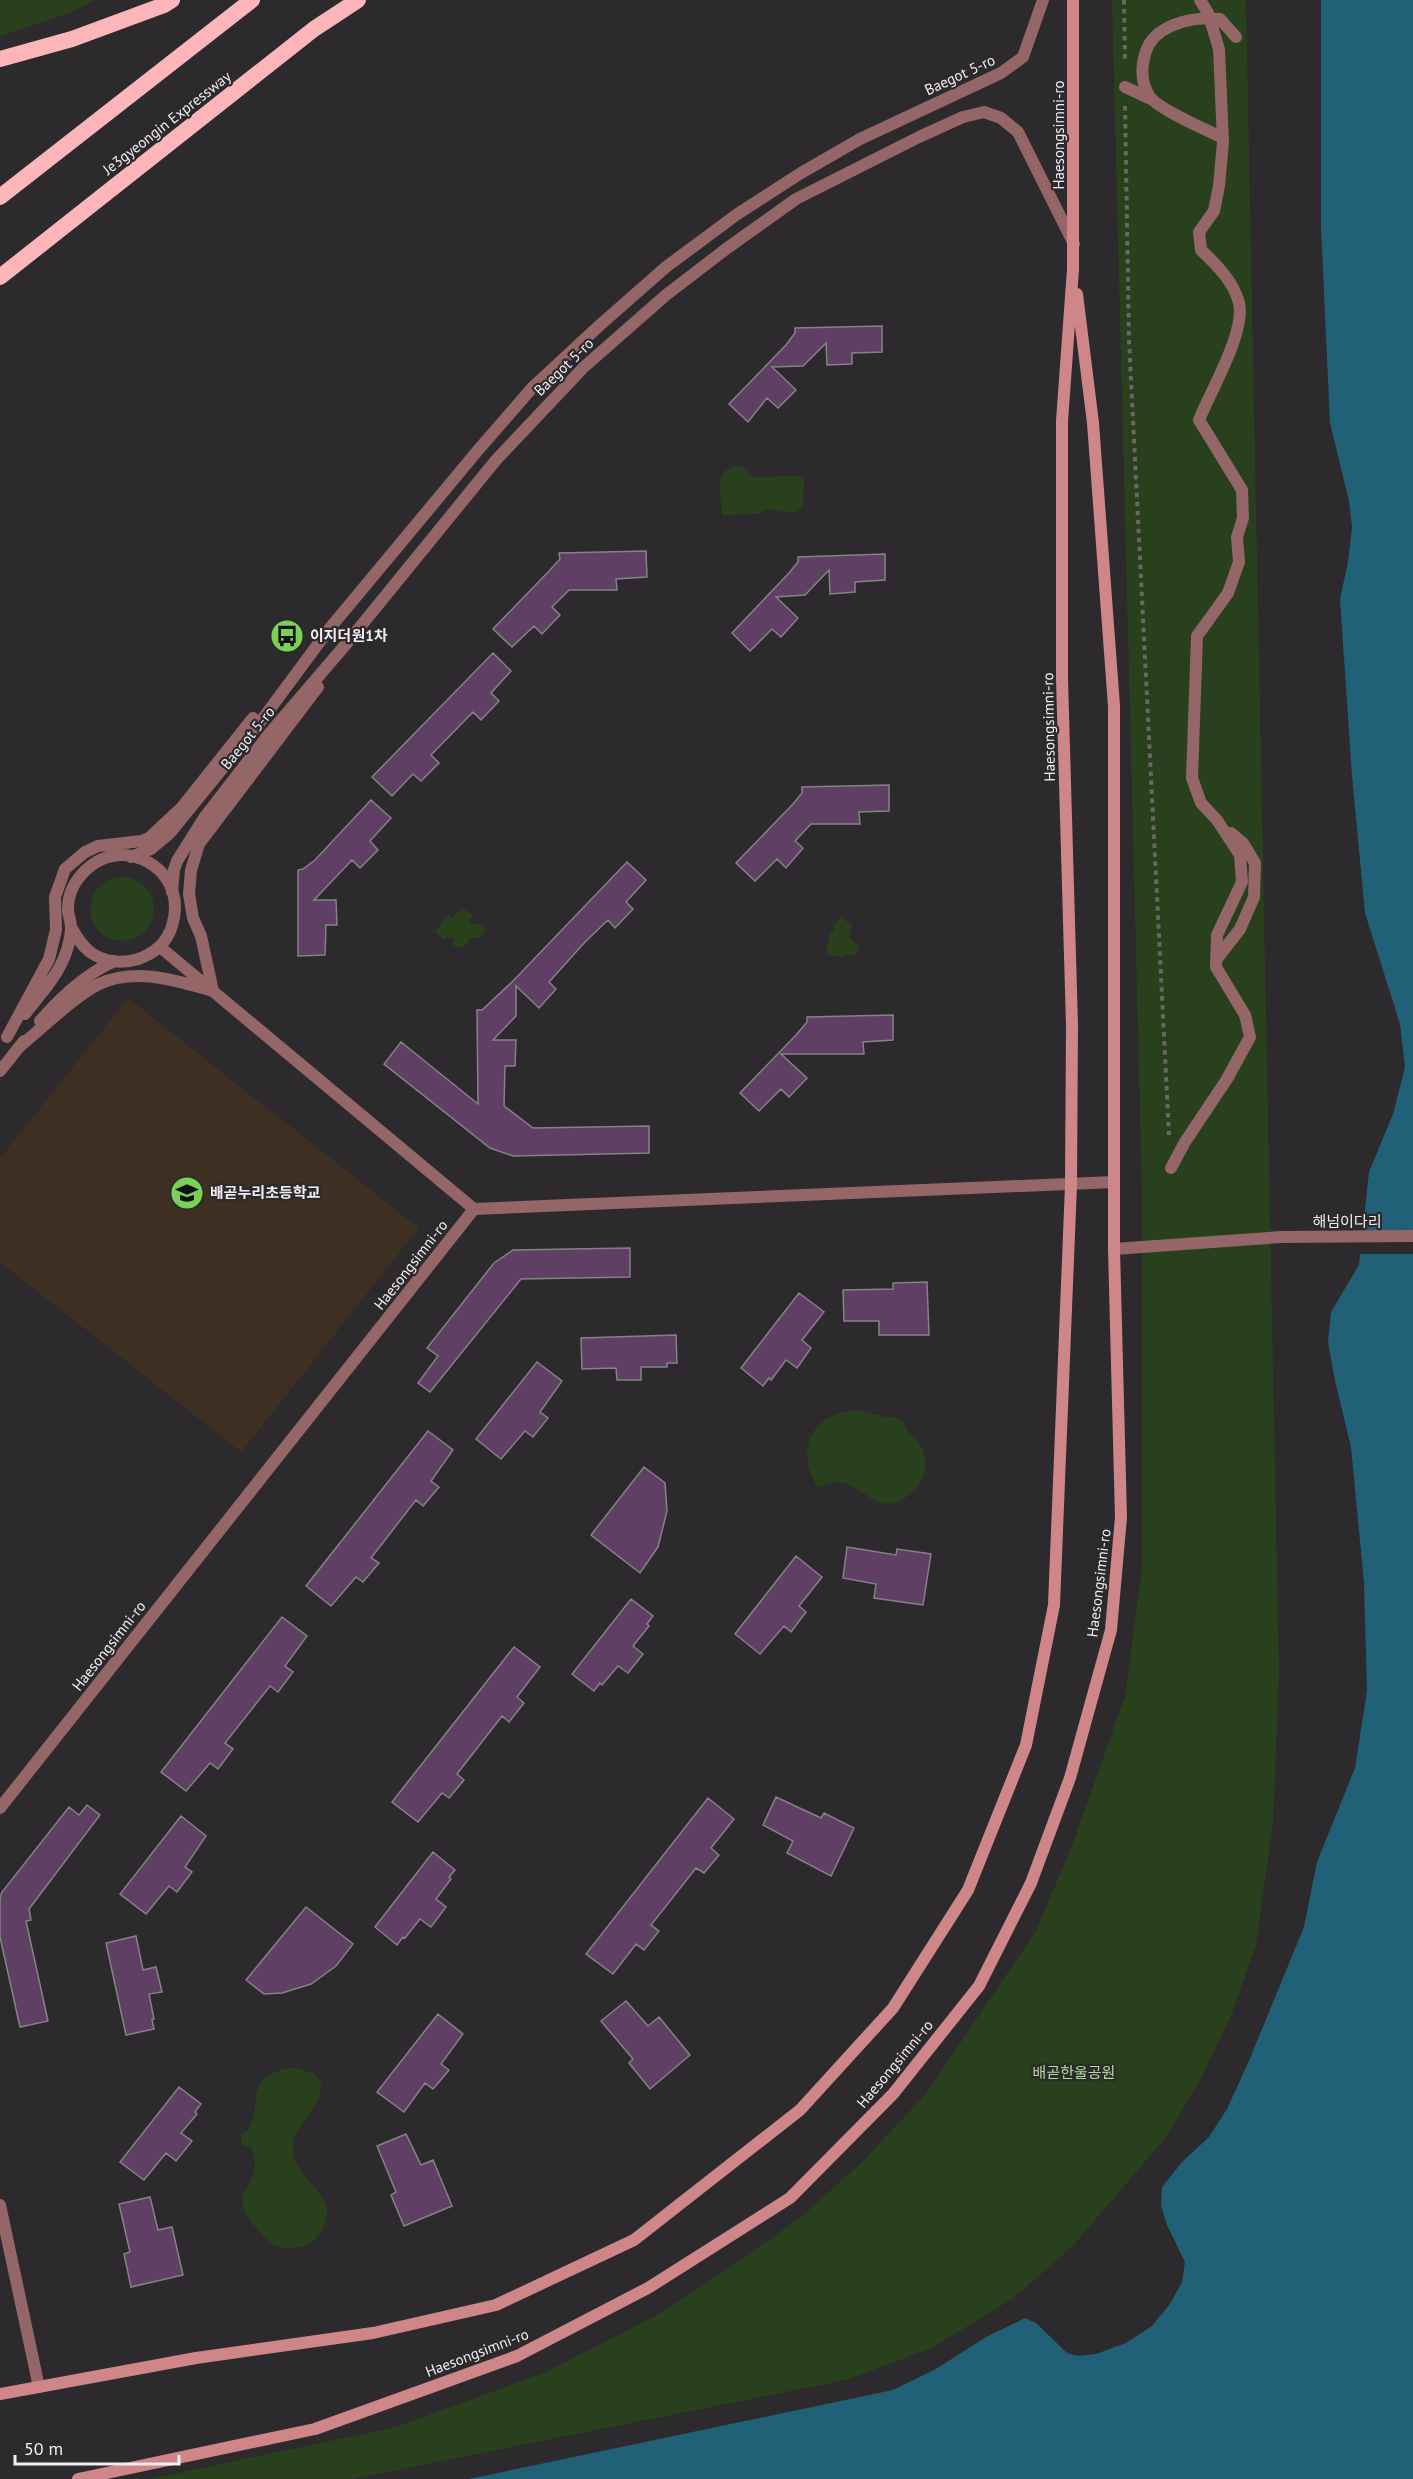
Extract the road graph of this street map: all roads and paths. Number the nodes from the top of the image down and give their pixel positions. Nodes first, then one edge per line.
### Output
1 (172, 0) edge
2 (252, 0) edge
3 (358, 0) edge
4 (1043, 0) edge
5 (1073, 0) edge
6 (1124, 0) edge
7 (1200, 0) edge
8 (1209, 18) junction
9 (1236, 37) dead end
10 (0, 59) edge
11 (1125, 87) junction
12 (1151, 99) junction
13 (1223, 138) junction
14 (0, 197) edge
15 (1074, 244) junction
16 (1073, 269) junction
17 (0, 277) edge
18 (330, 628) junction
19 (347, 643) junction
20 (1221, 825) junction
21 (132, 857) junction
22 (172, 892) junction
23 (71, 927) junction
24 (160, 947) junction
25 (1216, 960) junction
26 (116, 961) junction
27 (213, 992) junction
28 (4, 1041) edge
29 (19, 1047) junction
30 (0, 1071) edge
31 (1171, 1168) joint
32 (1114, 1182) junction
33 (1071, 1185) junction
34 (474, 1209) junction
35 (1413, 1236) edge
36 (1114, 1249) junction
37 (0, 1808) edge
38 (0, 2205) edge
39 (39, 2387) junction
40 (0, 2394) edge
41 (78, 2479) edge

1 - 10 highway
2 - 14 highway
3 - 17 highway, Je3gyeongin Expressway
4 - 18 street, Baegot 5-ro
5 - 15 main road, Haesongsimni-ro
6 - 11 path
7 - 8 street
8 - 9 street
8 - 12 street
8 - 13 street
11 - 12 street
11 - 31 path
12 - 13 street
13 - 20 street
15 - 16 main road, Haesongsimni-ro
15 - 19 street, Baegot 5-ro
16 - 32 main road, Haesongsimni-ro
16 - 33 main road, Haesongsimni-ro
18 - 21 street, Baegot 5-ro
18 - 28 street, Baegot 5-ro
19 - 22 street, Baegot 5-ro
19 - 27 street
20 - 25 street
20 - 25 street
21 - 22 street
21 - 23 street, Baegot 5-ro
22 - 24 street, Baegot 5-ro
23 - 26 street
23 - 28 street, Baegot 5-ro
24 - 26 street
24 - 27 street
25 - 31 street
26 - 29 street
27 - 29 street
27 - 34 street
29 - 30 street
32 - 33 street
32 - 36 main road, Haesongsimni-ro
33 - 34 street
33 - 39 main road, Haesongsimni-ro
34 - 37 street, Haesongsimni-ro
35 - 36 street, 해넘이다리
36 - 41 main road, Haesongsimni-ro
38 - 39 street
39 - 40 main road, Haesongsimni-ro

